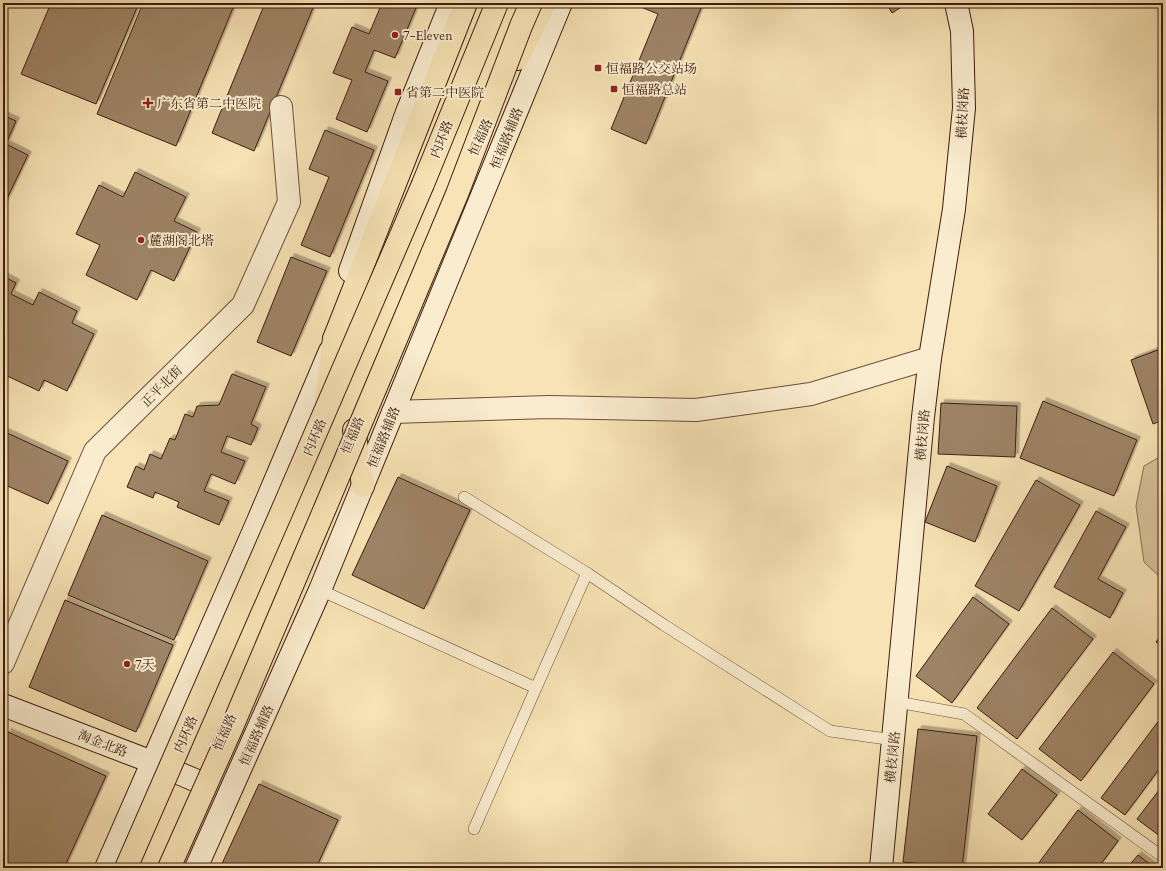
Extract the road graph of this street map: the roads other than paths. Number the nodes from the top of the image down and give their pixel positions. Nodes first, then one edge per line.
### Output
1 (452, 3) edge
2 (466, 3) edge
3 (497, 3) edge
4 (502, 3) edge
5 (531, 3) edge
6 (545, 3) edge
7 (561, 3) edge
8 (956, 3) edge
9 (281, 107) dead end
10 (334, 339) junction
11 (930, 358) junction
12 (393, 412) junction
13 (354, 430) junction
14 (321, 433) junction
15 (363, 486) junction
16 (464, 498) dead end
17 (587, 573) junction
18 (320, 590) junction
19 (3, 663) edge
20 (536, 688) junction
21 (898, 702) junction
22 (3, 705) edge
23 (894, 740) junction
24 (152, 762) junction
25 (176, 772) junction
26 (202, 783) junction
27 (474, 829) dead end
28 (1163, 857) edge
29 (106, 868) edge
30 (126, 868) edge
31 (133, 868) edge
32 (163, 868) edge
33 (170, 868) edge
34 (196, 868) edge
35 (881, 868) edge

1 - 10 street
2 - 10 main road
3 - 30 main road, 内环路, bridge
4 - 14 main road
5 - 33 main road, bridge
6 - 13 main road, 恒福路
7 - 12 street, 恒福路辅路
8 - 11 street, 横枝岗路
9 - 19 street, 正平北街
10 - 14 main road
10 - 24 street
11 - 12 street
11 - 21 street, 横枝岗路
12 - 15 street, 恒福路辅路
13 - 15 main road
13 - 26 main road, 恒福路
14 - 25 main road
15 - 18 street, 恒福路辅路
16 - 17 lane
17 - 20 lane
17 - 23 lane
18 - 20 lane
18 - 34 street, 恒福路辅路
20 - 27 lane
21 - 23 street, 横枝岗路
21 - 28 lane
22 - 24 street, 淘金北路
23 - 35 street, 横枝岗路
24 - 25 street, 淘金北路
24 - 29 street
25 - 26 street, 淘金北路
25 - 31 main road
26 - 32 main road, 恒福路

